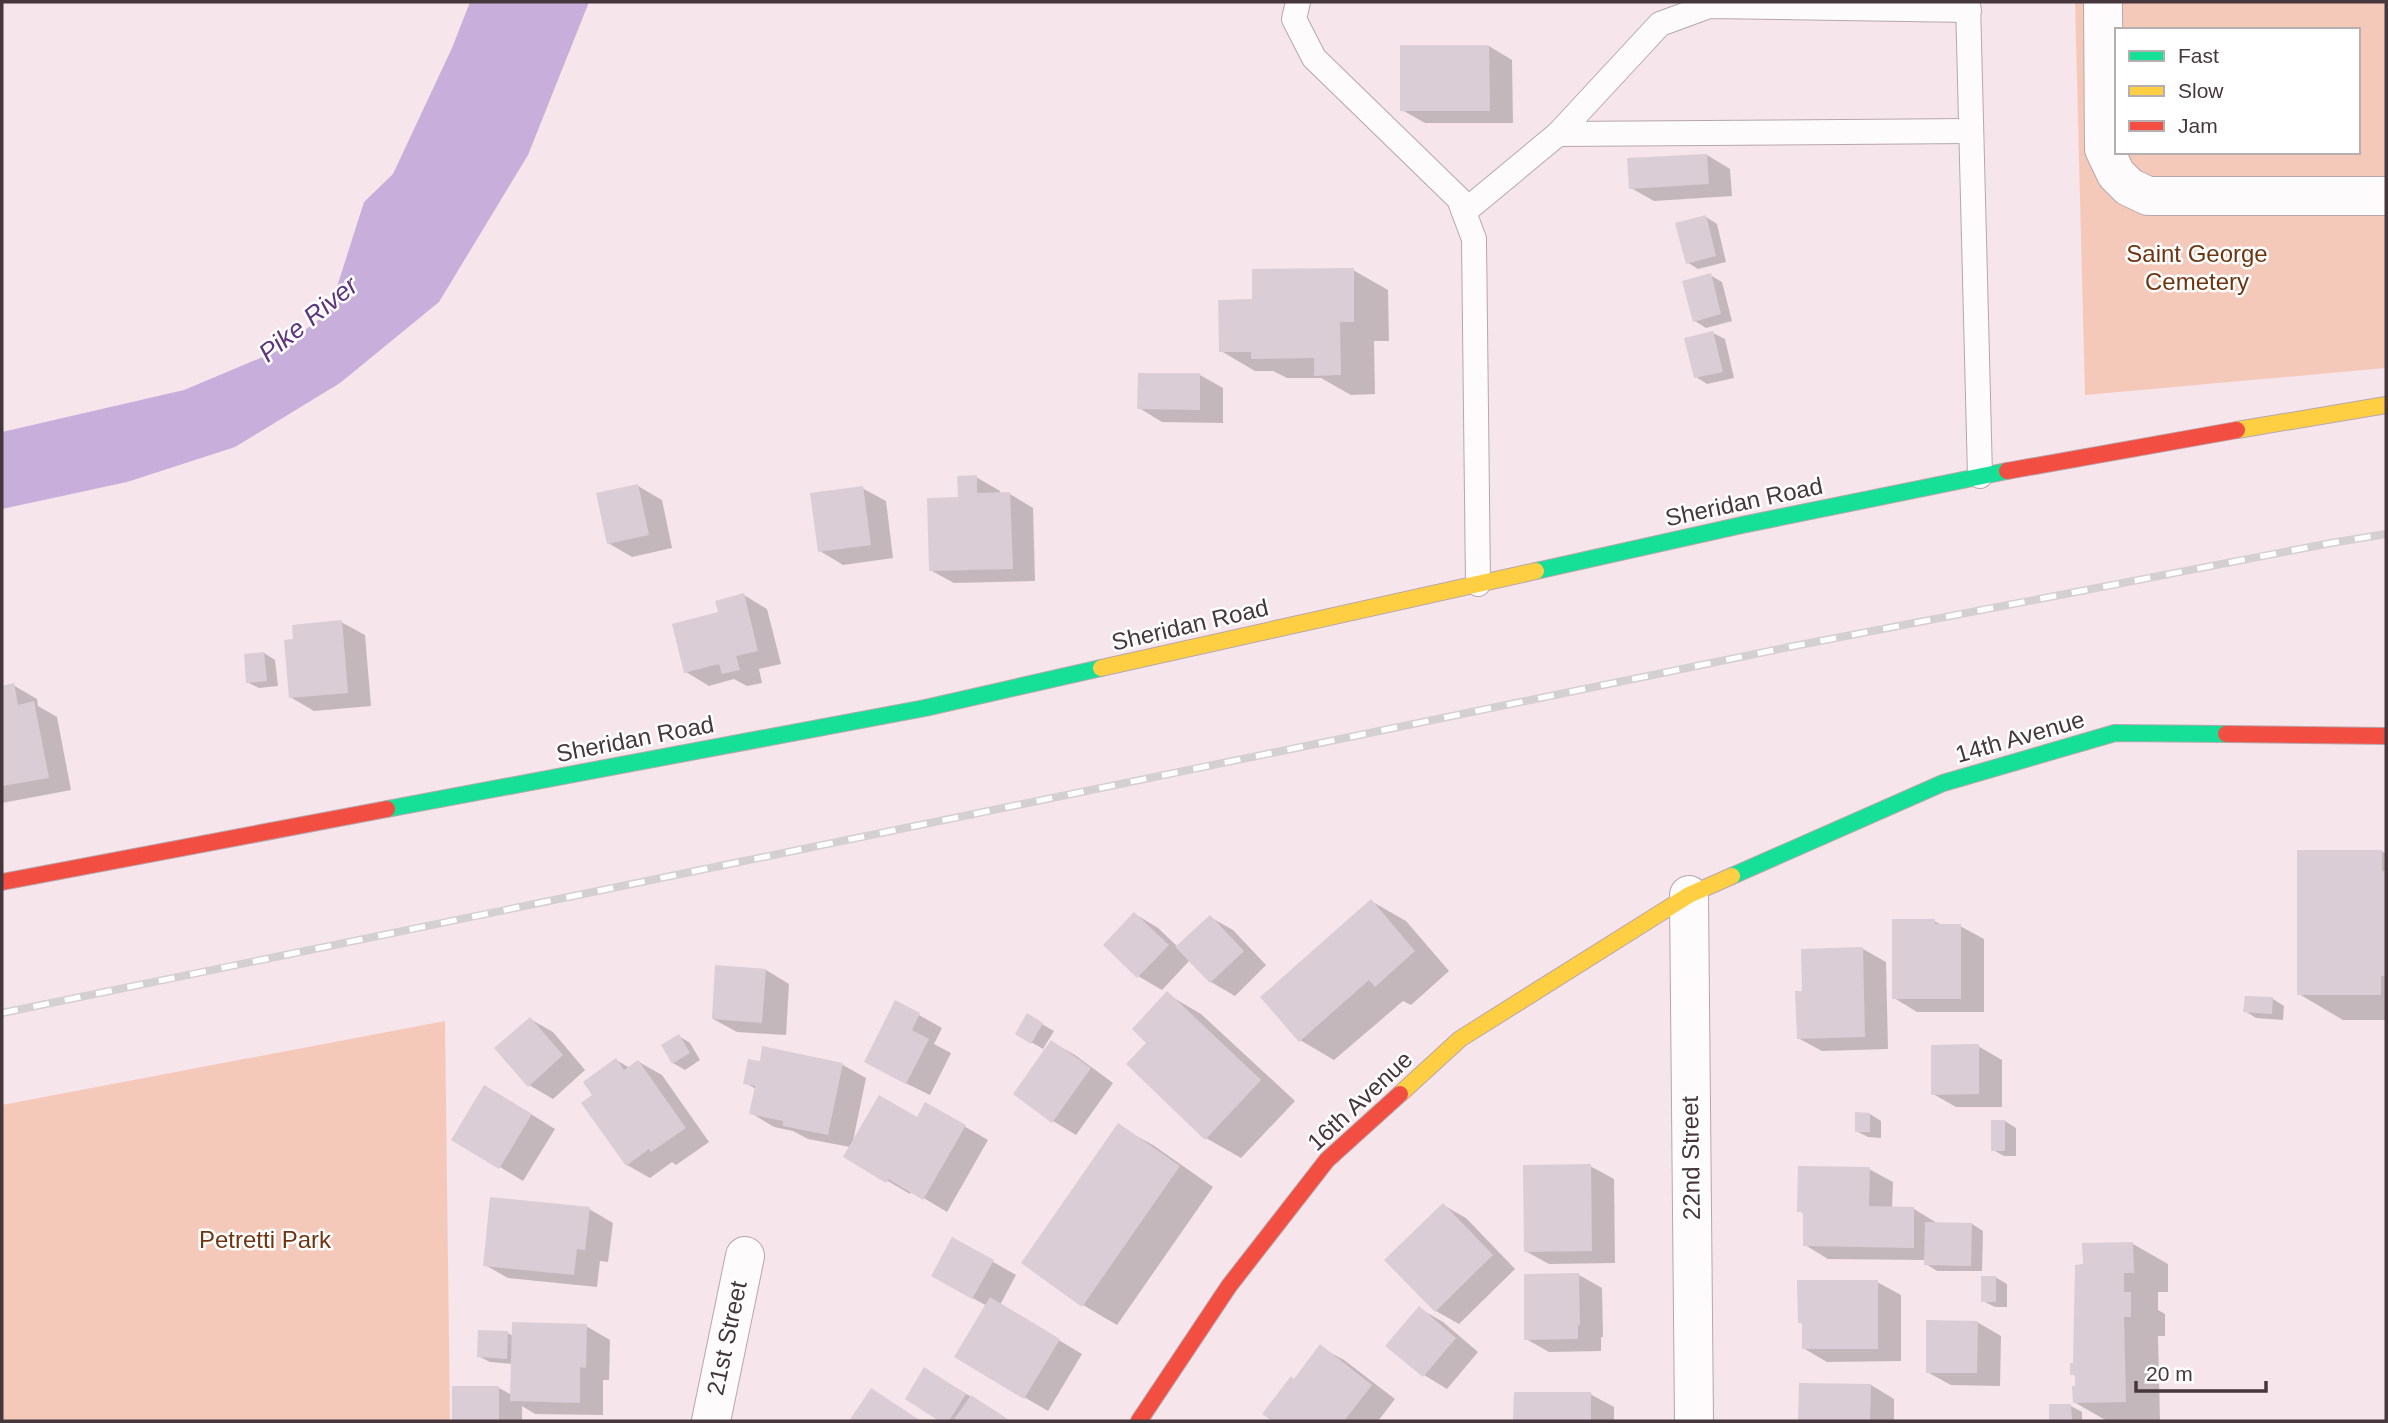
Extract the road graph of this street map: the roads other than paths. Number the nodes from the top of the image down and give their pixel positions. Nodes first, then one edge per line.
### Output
1 (1298, 2) edge
2 (2103, 2) edge
3 (1968, 6) edge
4 (1972, 131) junction
5 (1558, 135) junction
6 (2386, 196) edge
7 (1464, 212) junction
8 (2386, 405) edge
9 (1980, 476) junction
10 (1478, 584) junction
11 (2386, 736) edge
12 (2, 883) edge
13 (1689, 895) junction
14 (745, 1256) dead end
15 (711, 1421) edge
16 (1139, 1421) edge
17 (1694, 1421) edge

1 - 7 lane
2 - 6 street
3 - 4 lane
3 - 5 lane
4 - 5 lane
4 - 9 lane
5 - 7 lane
7 - 10 lane
8 - 9 street, Sheridan Road
9 - 10 street, Sheridan Road
10 - 12 street, Sheridan Road
11 - 13 street, 14th Avenue
13 - 16 street, 16th Avenue
13 - 17 street, 22nd Street
14 - 15 street, 21st Street

